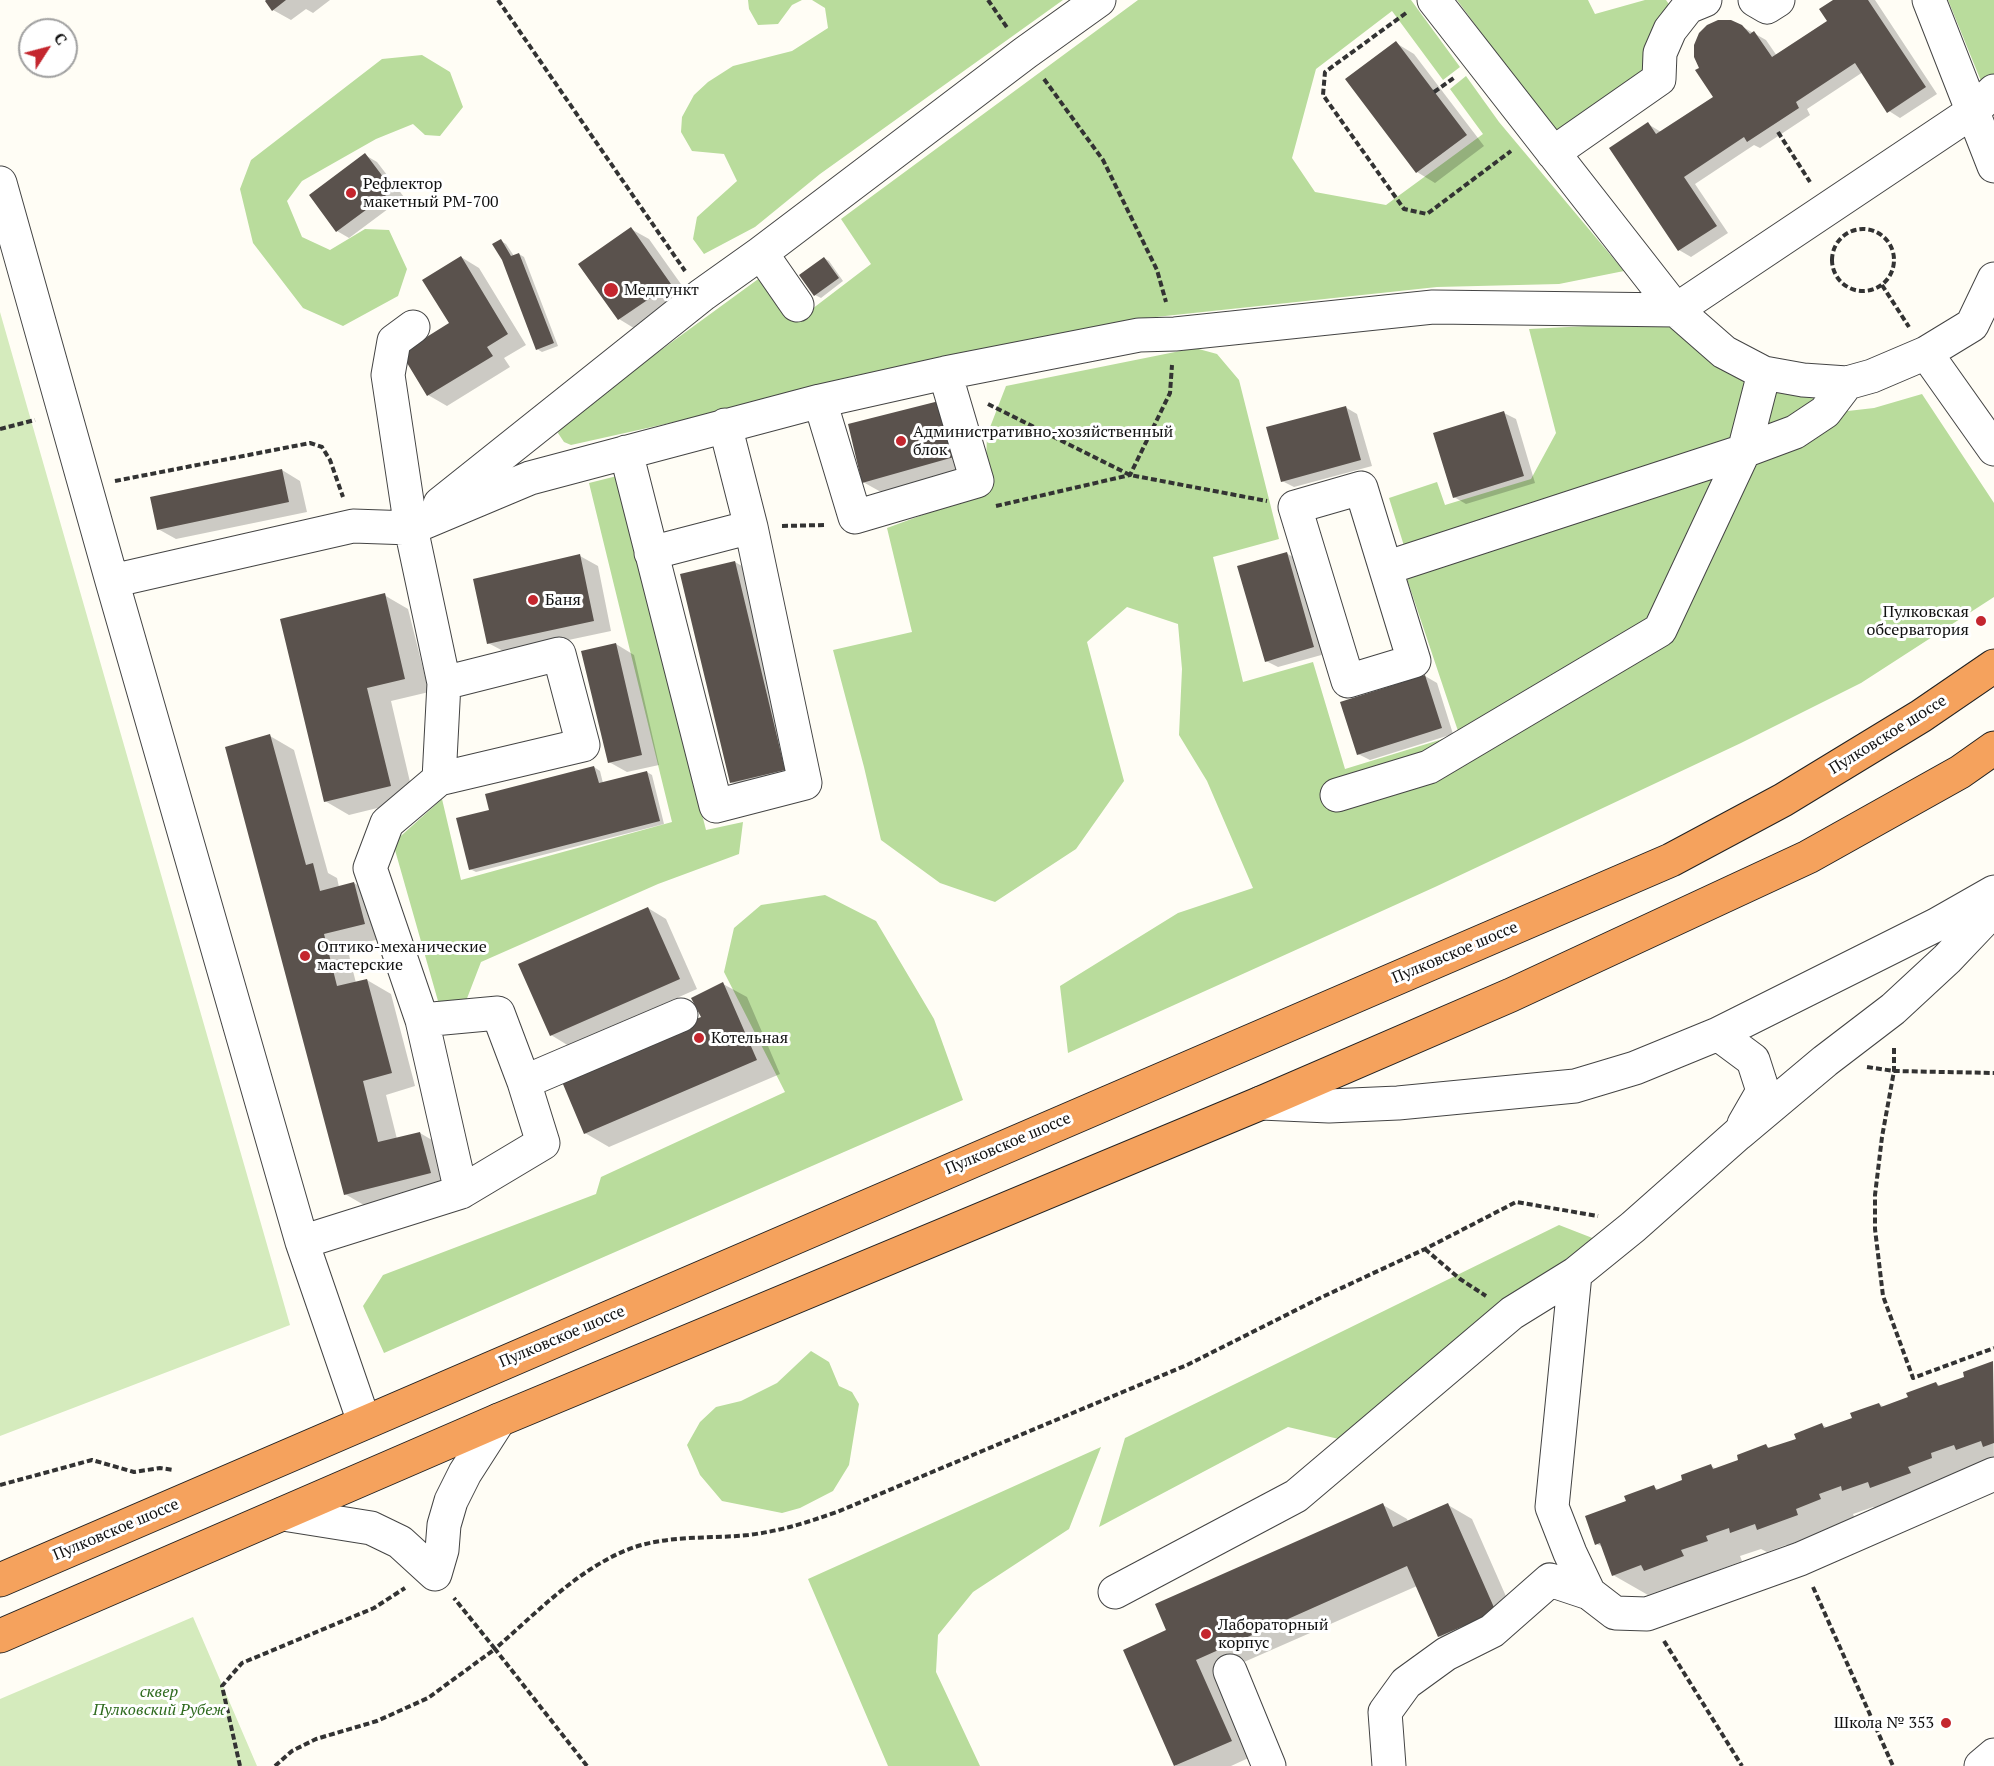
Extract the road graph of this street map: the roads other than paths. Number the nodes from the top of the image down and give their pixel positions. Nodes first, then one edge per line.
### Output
1 (1099, 0) edge
2 (1705, 0) edge
3 (1755, 0) edge
4 (1778, 0) edge
5 (1929, 0) edge
6 (1424, 3) edge
7 (1983, 102) edge
8 (1545, 143) junction
9 (1994, 166) edge
10 (0, 183) edge
11 (761, 253) junction
12 (1994, 279) edge
13 (797, 305) dead end
14 (1677, 310) junction
15 (1983, 320) edge
16 (413, 327) dead end
17 (1926, 353) junction
18 (1764, 373) junction
19 (947, 379) junction
20 (1847, 382) junction
21 (820, 401) junction
22 (725, 425) junction
23 (516, 443) junction
24 (1994, 449) edge
25 (626, 452) junction
26 (1744, 452) junction
27 (530, 478) junction
28 (751, 527) junction
29 (411, 528) junction
30 (651, 554) junction
31 (1386, 568) junction
32 (112, 581) junction
33 (1994, 666) edge
34 (444, 683) junction
35 (1994, 748) edge
36 (439, 779) junction
37 (1336, 795) dead end
38 (1994, 892) edge
39 (1994, 904) edge
40 (681, 1016) dead end
41 (422, 1020) junction
42 (1718, 1034) junction
43 (524, 1082) junction
44 (1262, 1103) junction
45 (1738, 1134) junction
46 (461, 1192) junction
47 (302, 1242) junction
48 (1575, 1274) junction
49 (499, 1420) junction
50 (364, 1422) junction
51 (1994, 1474) edge
52 (283, 1514) junction
53 (0, 1580) edge
54 (1115, 1592) dead end
55 (1589, 1593) junction
56 (0, 1636) edge
57 (1230, 1671) dead end
58 (1994, 1755) edge
59 (1269, 1766) edge
60 (1389, 1766) edge
61 (1981, 1766) edge

1 - 11 street
2 - 8 street
3 - 4 street
5 - 7 street
6 - 8 street
7 - 9 street
7 - 14 street
8 - 14 street
10 - 32 street
11 - 13 street
11 - 23 street
12 - 15 street
14 - 18 street
14 - 19 street
15 - 17 street
16 - 29 street
17 - 20 street
17 - 24 street
18 - 20 street
18 - 26 street
19 - 21 street
19 - 21 street
20 - 26 street
21 - 22 street
22 - 25 street
22 - 28 street
23 - 27 street
23 - 29 street
25 - 27 street
25 - 30 street
26 - 31 street
26 - 37 street
27 - 29 street
28 - 30 street
28 - 30 street
29 - 32 street
29 - 34 street
31 - 31 street
32 - 47 street
33 - 50 highway, Пулковское шоссе
34 - 36 street
34 - 36 street
35 - 44 highway
36 - 41 street
38 - 42 street
39 - 45 street
40 - 43 street
41 - 43 street
41 - 46 street
42 - 44 street
42 - 45 street
43 - 46 street
44 - 49 highway
45 - 48 street
46 - 47 street
47 - 50 street
48 - 54 street
48 - 55 street
49 - 52 highway
49 - 52 street
50 - 53 highway, Пулковское шоссе
51 - 55 street
52 - 56 highway
55 - 60 street
57 - 59 street
58 - 61 street

